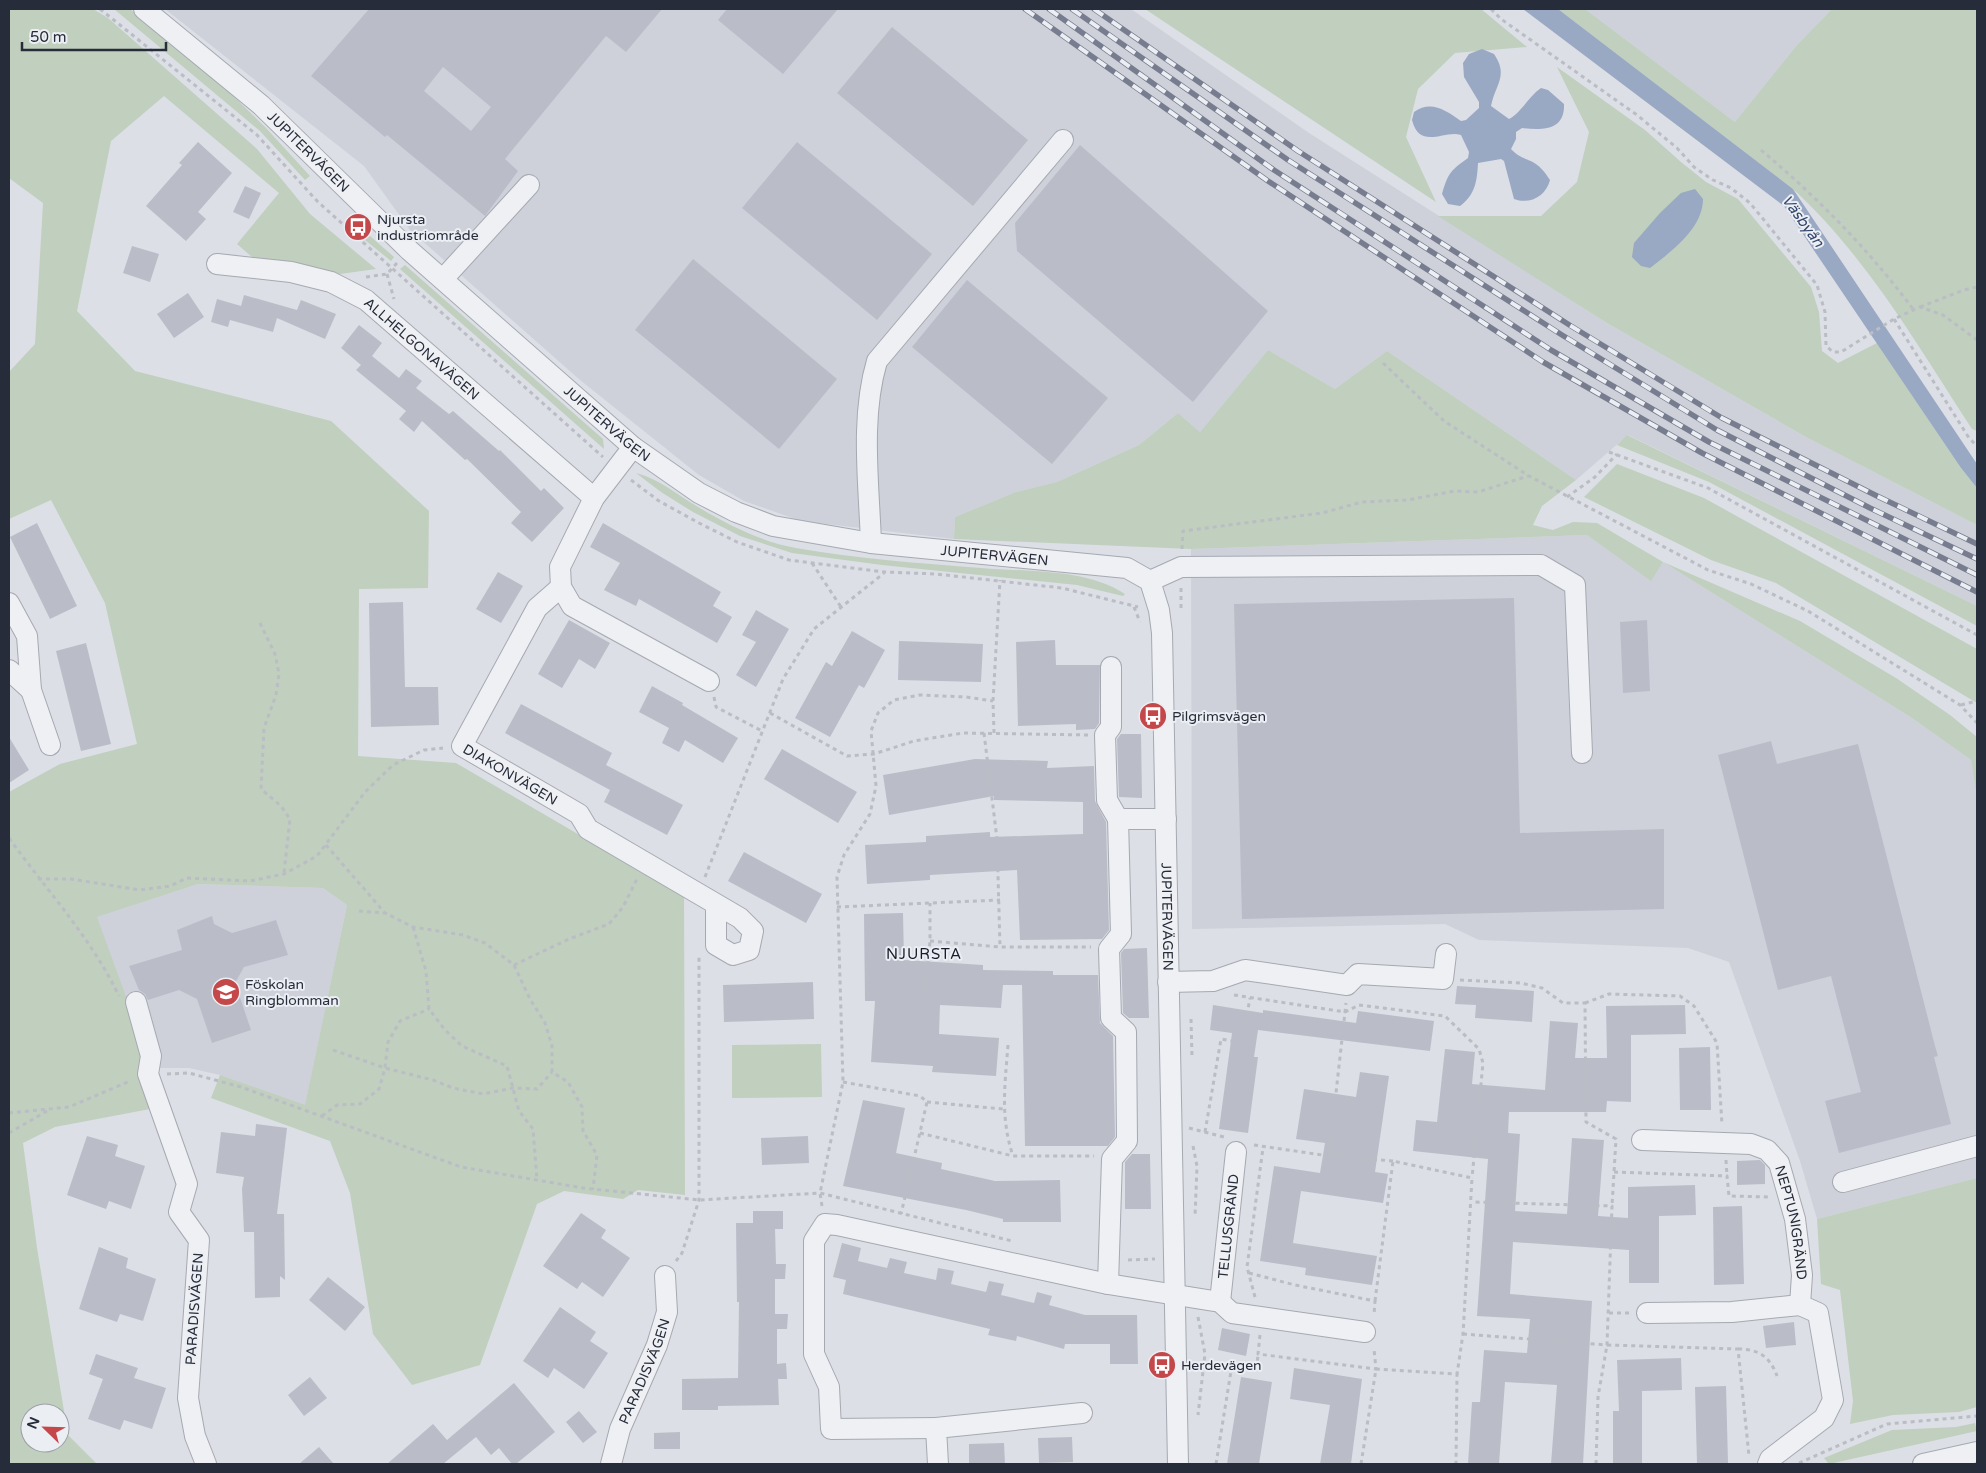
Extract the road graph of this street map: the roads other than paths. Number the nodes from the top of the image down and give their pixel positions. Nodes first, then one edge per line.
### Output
1 (144, 9) edge
2 (1063, 140) dead end
3 (529, 185) dead end
4 (217, 264) dead end
5 (443, 280) junction
6 (633, 447) junction
7 (594, 498) junction
8 (871, 543) junction
9 (1150, 581) junction
10 (561, 587) junction
11 (9, 603) edge
12 (1111, 667) dead end
13 (9, 670) edge
14 (709, 681) road end
15 (30, 690) junction
16 (50, 745) dead end
17 (1582, 753) dead end
18 (1118, 819) junction
19 (1166, 819) junction
20 (716, 904) dead end
21 (1446, 954) dead end
22 (1176, 982) junction
23 (129, 1002) road end
24 (1642, 1140) dead end
25 (1236, 1146) road end
26 (1977, 1146) edge
27 (1844, 1182) dead end
28 (666, 1276) dead end
29 (1108, 1284) junction
30 (1174, 1295) junction
31 (1220, 1302) junction
32 (1800, 1305) junction
33 (1647, 1313) dead end
34 (1371, 1331) road end
35 (1082, 1413) dead end
36 (936, 1428) junction
37 (1977, 1452) edge
38 (206, 1464) edge
39 (611, 1464) edge
40 (938, 1464) edge
41 (1178, 1464) edge
42 (1768, 1464) edge
43 (1924, 1464) edge

1 - 5 street, JUPITERVÄGEN
2 - 8 street
3 - 5 street
4 - 7 street, ALLHELGONAVÄGEN
5 - 6 street, JUPITERVÄGEN
6 - 7 street
6 - 8 street, JUPITERVÄGEN
7 - 10 street
8 - 9 street, JUPITERVÄGEN
9 - 17 street
9 - 19 street, JUPITERVÄGEN
10 - 14 street
10 - 20 street, DIAKONVÄGEN
11 - 15 street
12 - 18 street
13 - 15 street
15 - 16 street
18 - 19 street
18 - 29 street
19 - 22 street, JUPITERVÄGEN
21 - 22 street
22 - 30 street, JUPITERVÄGEN
23 - 38 street, PARADISVÄGEN
24 - 32 street, NEPTUNIGRÄND
25 - 31 street, TELLUSGRÄND
26 - 27 street
28 - 39 street, PARADISVÄGEN
29 - 30 street
29 - 36 street
30 - 31 street
30 - 41 street, JUPITERVÄGEN
31 - 34 street
32 - 33 street
32 - 42 street
35 - 36 street
36 - 40 street
37 - 43 street

